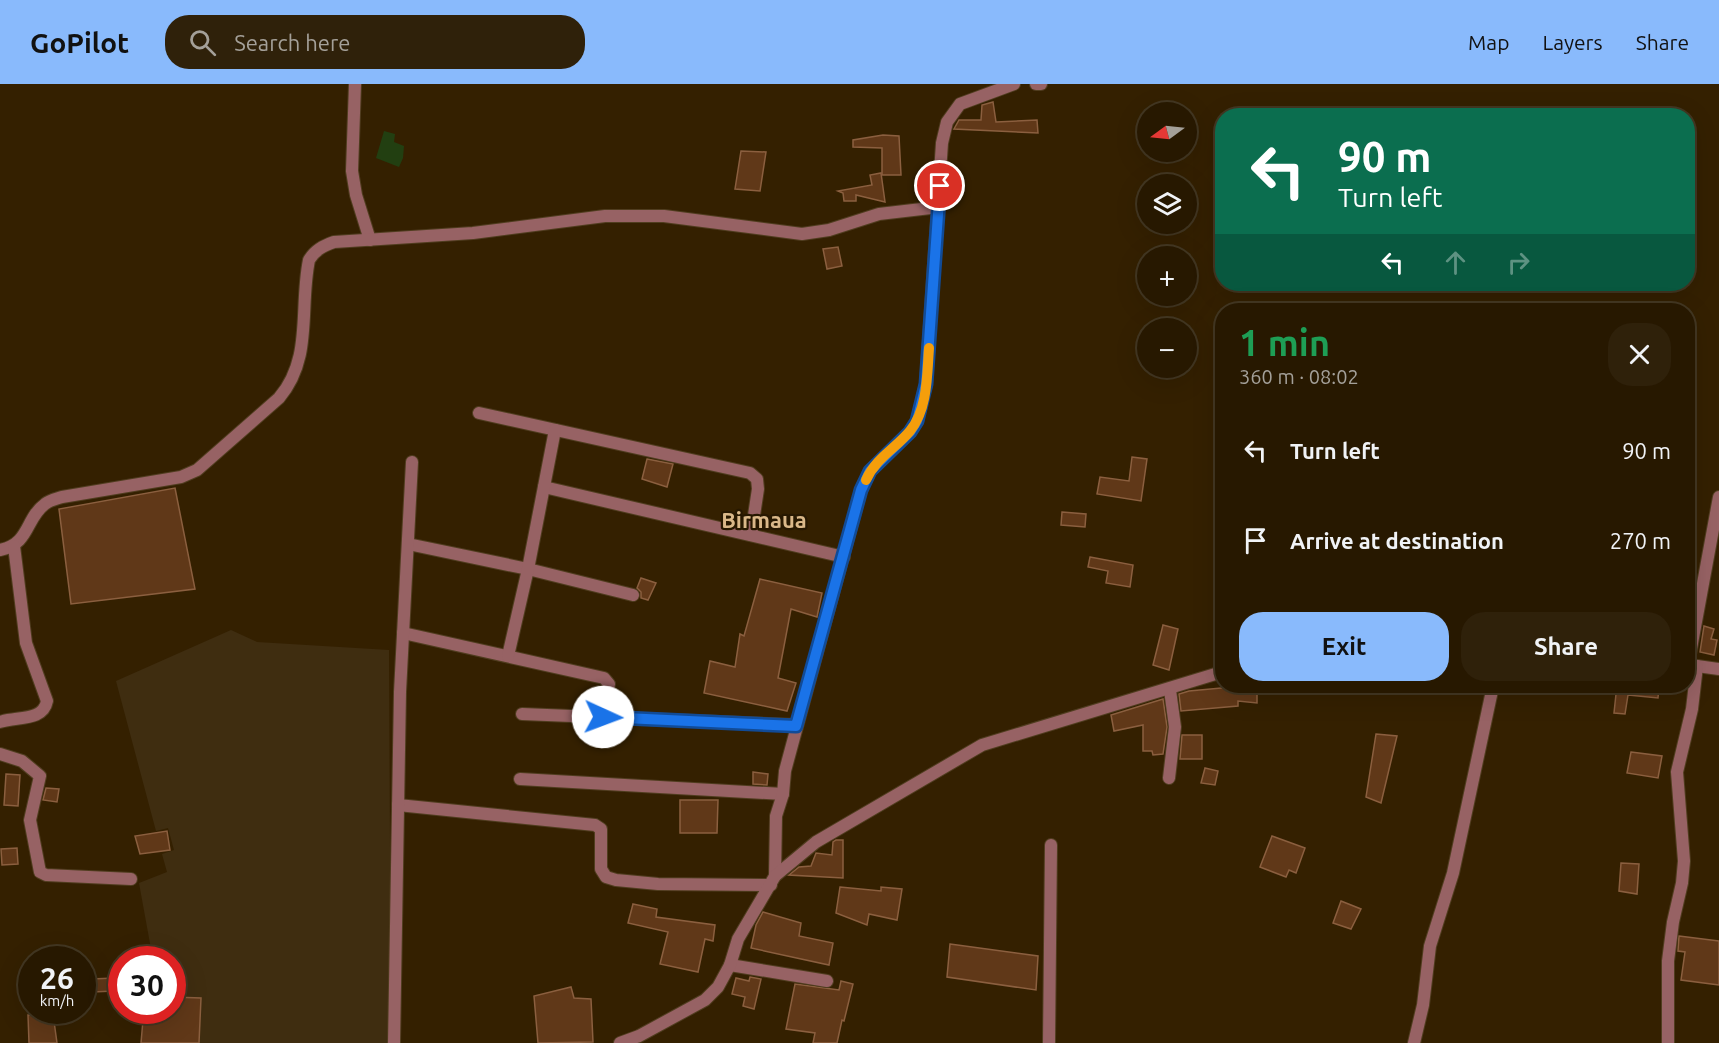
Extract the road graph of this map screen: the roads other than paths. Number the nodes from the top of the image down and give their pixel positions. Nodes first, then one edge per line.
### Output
1 (355, 84) edge
2 (1014, 84) edge
3 (1036, 84) edge
4 (1041, 84) edge
5 (939, 207) junction
6 (370, 240) junction
7 (479, 413) dead end
8 (555, 430) junction
9 (412, 462) dead end
10 (544, 487) junction
11 (1719, 497) edge
12 (751, 535) junction
13 (408, 544) junction
14 (14, 546) junction
15 (0, 550) edge
16 (844, 557) junction
17 (528, 569) junction
18 (633, 595) dead end
19 (403, 633) junction
20 (1695, 642) edge
21 (508, 656) junction
22 (1695, 666) edge
23 (1719, 669) edge
24 (1215, 674) edge
25 (1170, 690) junction
26 (1492, 693) edge
27 (1692, 693) edge
28 (522, 714) dead end
29 (603, 717) junction
30 (0, 722) edge
31 (796, 726) junction
32 (0, 754) edge
33 (1169, 778) dead end
34 (520, 779) dead end
35 (783, 794) junction
36 (398, 805) junction
37 (1051, 844) dead end
38 (131, 879) dead end
39 (773, 881) junction
40 (730, 965) junction
41 (827, 981) dead end
42 (394, 1043) edge
43 (620, 1043) edge
44 (1049, 1043) edge
45 (1414, 1043) edge
46 (1668, 1043) edge

1 - 6 street
2 - 5 street
3 - 4 street
5 - 6 street
5 - 16 street
6 - 14 street
7 - 8 street
8 - 10 street
8 - 12 street
9 - 13 street
10 - 12 street
10 - 17 street
11 - 20 street
12 - 16 street
13 - 17 street
13 - 19 street
14 - 15 street
14 - 30 street
16 - 31 street
17 - 18 street
17 - 21 street
19 - 21 street
19 - 36 street
21 - 29 street
22 - 23 street
24 - 25 street
25 - 33 street
25 - 39 street
26 - 45 street
27 - 46 street
28 - 29 street
29 - 31 street
31 - 35 street
32 - 38 street
34 - 35 street
35 - 39 street
36 - 39 street
36 - 42 street
37 - 44 street
39 - 40 street
40 - 41 street
40 - 43 street

